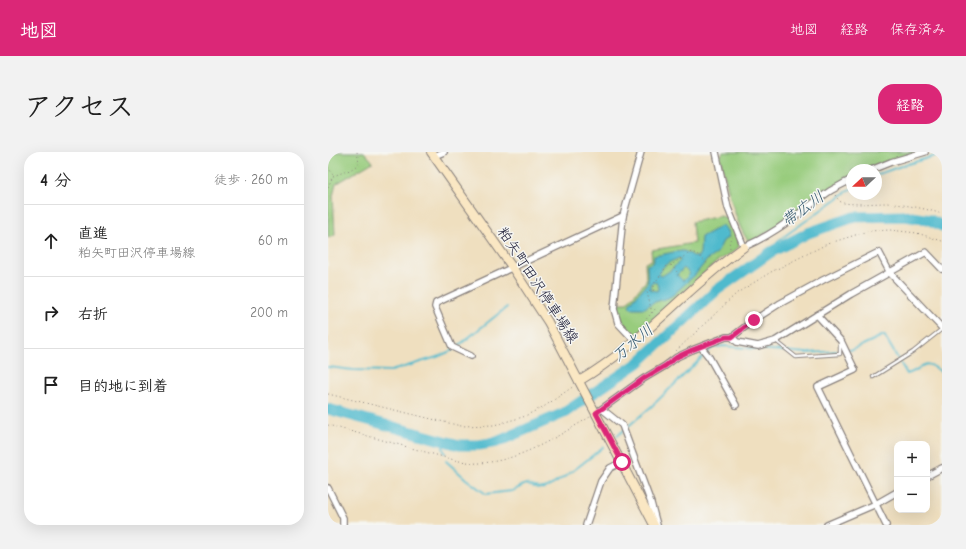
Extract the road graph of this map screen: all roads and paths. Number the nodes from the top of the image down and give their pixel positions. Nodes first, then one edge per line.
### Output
1 (357, 152) edge
2 (444, 152) edge
3 (716, 152) edge
4 (925, 152) edge
5 (639, 153) edge
6 (432, 154) edge
7 (882, 165) edge
8 (328, 167) edge
9 (333, 176) junction
10 (846, 182) edge
11 (328, 187) edge
12 (835, 195) dead end
13 (942, 214) edge
14 (623, 216) junction
15 (942, 241) edge
16 (744, 247) junction
17 (671, 265) junction
18 (709, 265) dead end
19 (512, 267) junction
20 (942, 269) edge
21 (890, 273) junction
22 (678, 274) dead end
23 (657, 307) dead end
24 (652, 313) junction
25 (817, 315) junction
26 (639, 328) dead end
27 (942, 328) edge
28 (732, 337) junction
29 (635, 341) junction
30 (776, 341) junction
31 (842, 344) junction
32 (702, 348) junction
33 (676, 350) dead end
34 (471, 356) dead end
35 (873, 377) dead end
36 (580, 383) junction
37 (328, 394) edge
38 (736, 405) dead end
39 (597, 410) junction
40 (328, 425) edge
41 (622, 462) junction
42 (942, 468) edge
43 (930, 474) edge
44 (328, 488) edge
45 (894, 494) edge
46 (876, 504) junction
47 (343, 525) edge
48 (586, 525) edge
49 (656, 525) edge
50 (826, 525) edge
51 (886, 525) edge

1 - 9 path
2 - 6 street
3 - 16 street
4 - 7 street
5 - 14 street
6 - 19 main road, 粕矢町田沢停車場線
8 - 9 path
9 - 11 path
10 - 16 street
12 - 13 path
14 - 19 street
14 - 29 street
15 - 33 path
16 - 29 main road
17 - 18 path
17 - 22 path
17 - 24 path
19 - 34 street
19 - 36 main road, 粕矢町田沢停車場線
20 - 21 street
21 - 25 street
21 - 27 street
21 - 28 street
23 - 24 path
24 - 26 path
25 - 30 street
25 - 31 street
27 - 35 lane
28 - 30 street
28 - 32 street
29 - 36 main road
30 - 31 lane
31 - 46 street
32 - 38 street
32 - 39 street
36 - 37 path
36 - 39 main road, 粕矢町田沢停車場線
39 - 40 path
39 - 41 main road, 粕矢町田沢停車場線
39 - 49 street
41 - 48 street
41 - 49 main road, 粕矢町田沢停車場線
42 - 43 street
44 - 47 street
45 - 46 street
46 - 50 street
46 - 51 street

